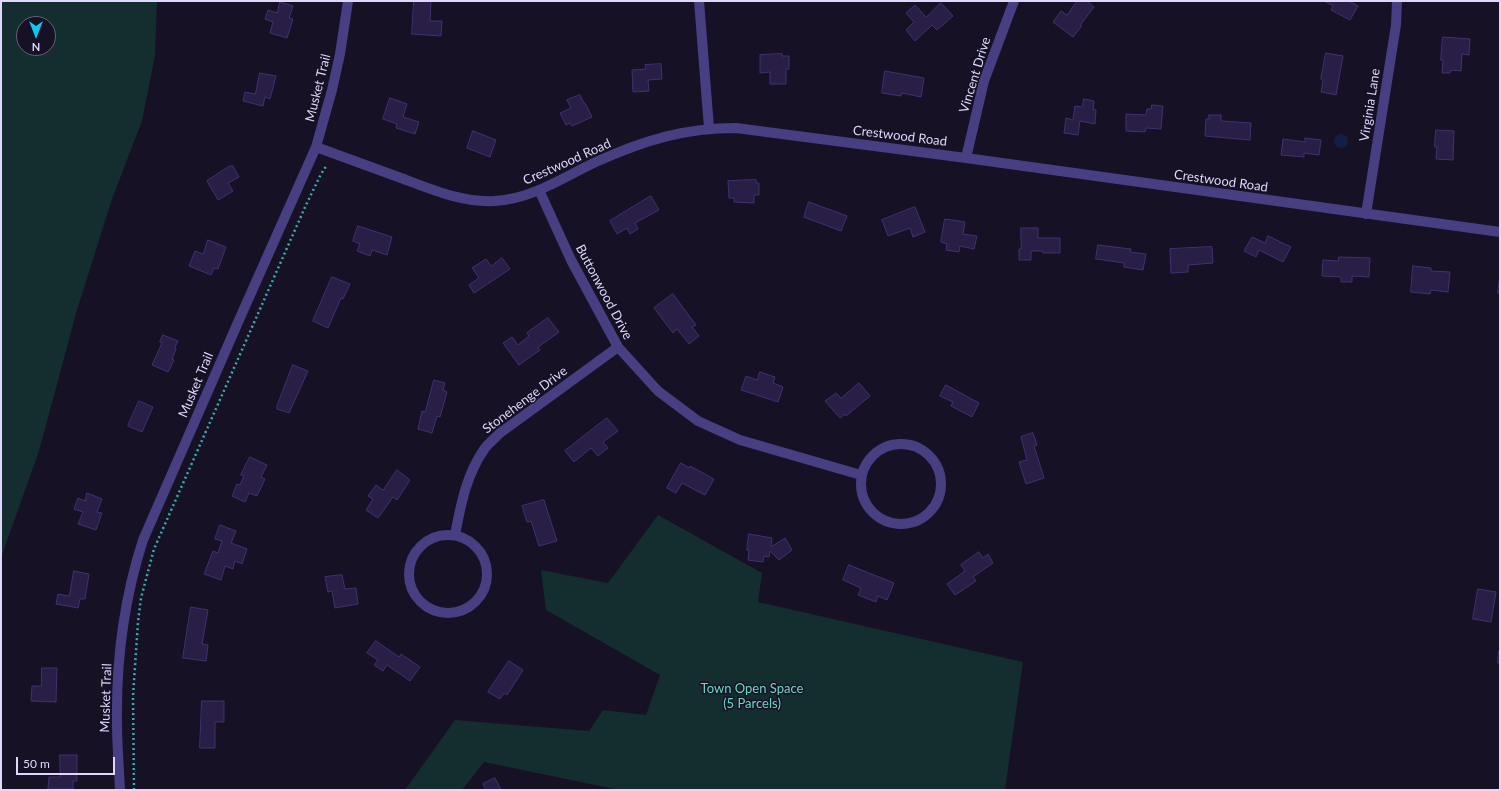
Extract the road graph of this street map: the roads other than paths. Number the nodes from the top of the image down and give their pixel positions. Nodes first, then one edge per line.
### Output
1 (348, 1) edge
2 (700, 1) edge
3 (1014, 1) edge
4 (1397, 1) edge
5 (709, 128) junction
6 (316, 147) junction
7 (966, 158) junction
8 (539, 190) junction
9 (1366, 214) junction
10 (1500, 232) edge
11 (618, 348) junction
12 (861, 475) junction
13 (455, 535) junction
14 (120, 790) edge

1 - 6 street, Musket Trail
2 - 5 street
3 - 7 street, Vincent Drive
4 - 9 street, Virginia Lane
5 - 7 street, Crestwood Road
5 - 8 street, Crestwood Road
6 - 8 street, Crestwood Road
6 - 14 street, Musket Trail
7 - 9 street, Crestwood Road
8 - 11 street, Buttonwood Drive
9 - 10 street, Crestwood Road
11 - 12 street, Buttonwood Drive
11 - 13 street, Stonehenge Drive
12 - 12 street
13 - 13 street

